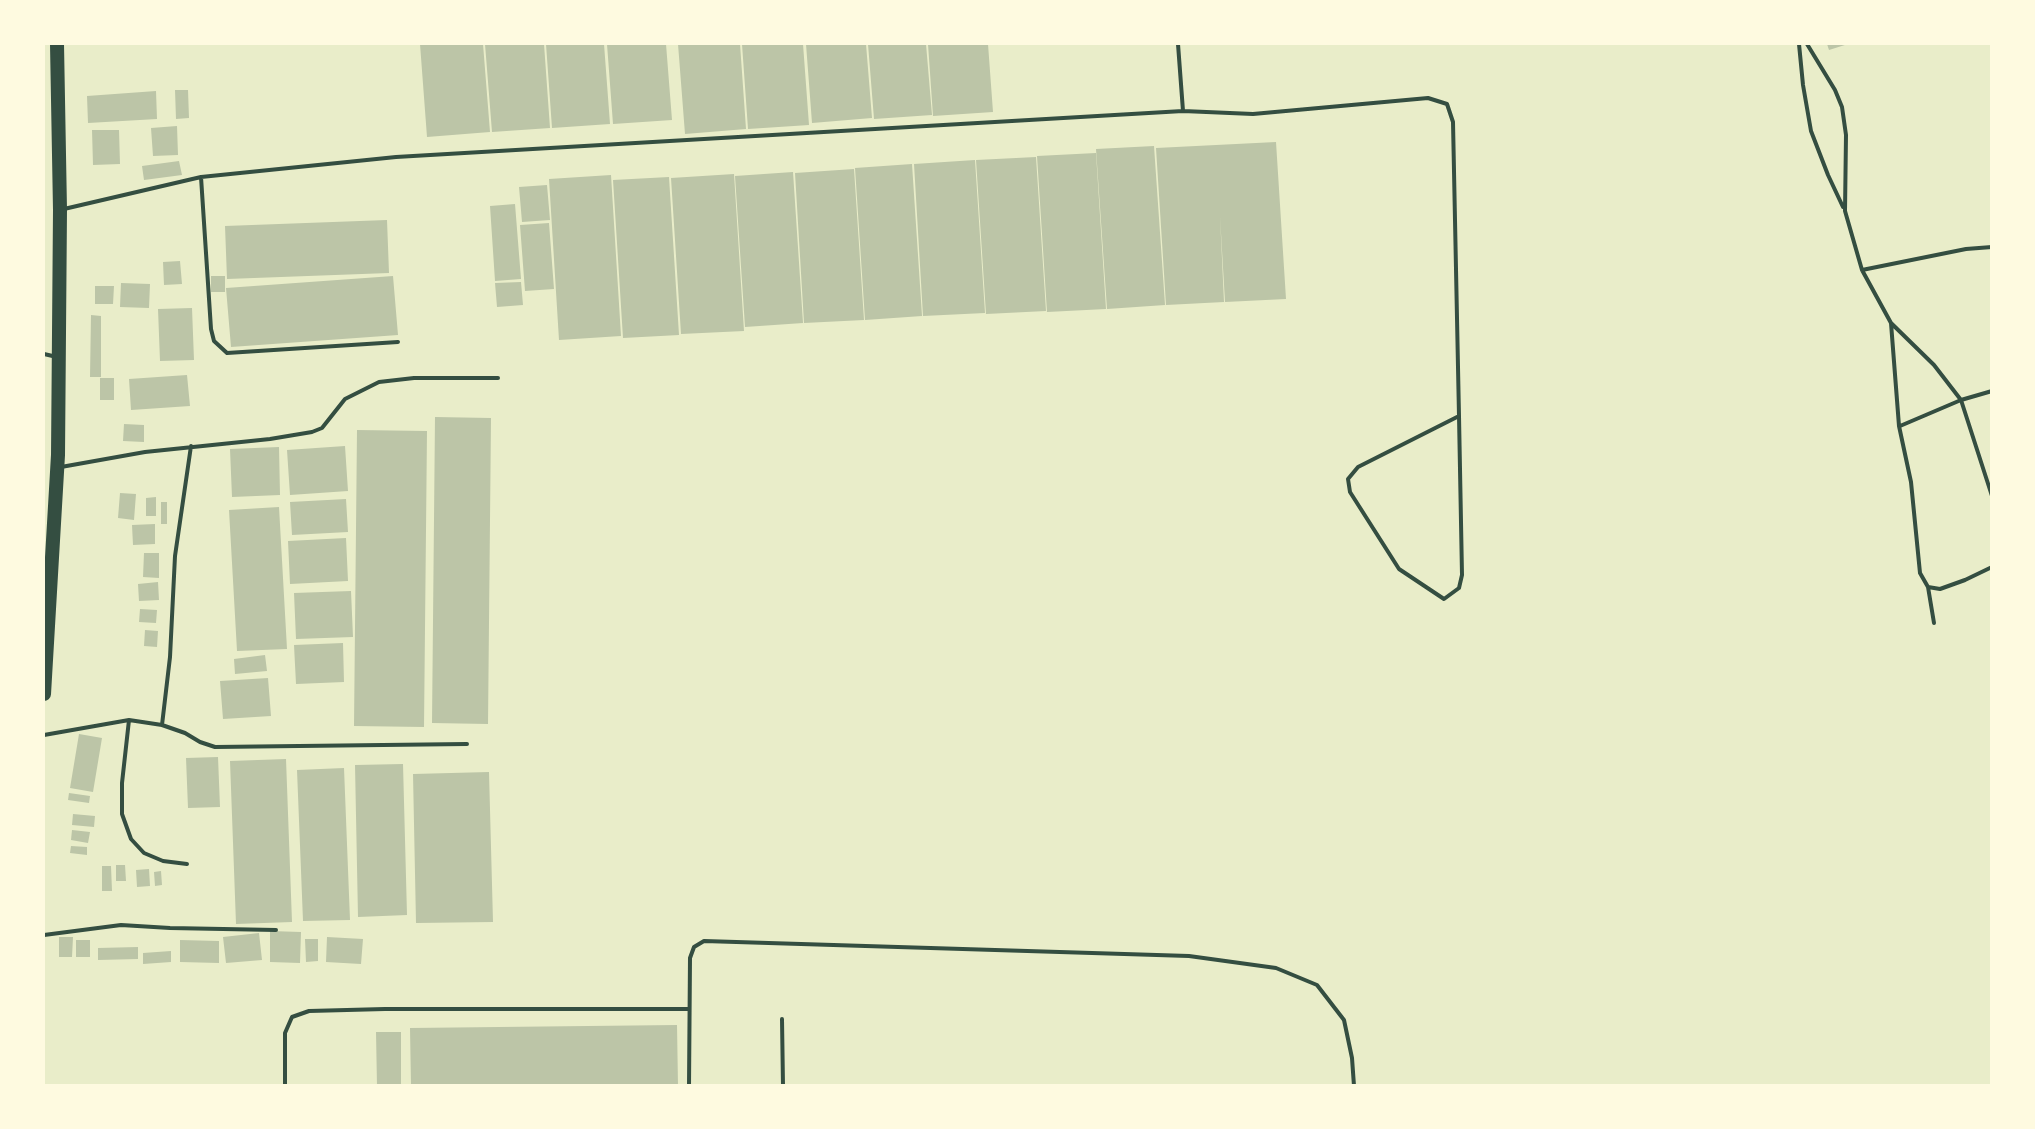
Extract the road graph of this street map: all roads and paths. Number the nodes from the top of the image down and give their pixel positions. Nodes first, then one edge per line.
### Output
1 (57, 44) edge
2 (1178, 44) edge
3 (1799, 44) edge
4 (1807, 44) edge
5 (1183, 111) junction
6 (201, 177) junction
7 (60, 210) junction
8 (1845, 211) junction
9 (1992, 247) edge
10 (1862, 270) junction
11 (1891, 323) junction
12 (398, 342) dead end
13 (50, 356) edge
14 (498, 378) dead end
15 (1992, 391) edge
16 (1961, 400) junction
17 (1460, 416) junction
18 (1899, 426) junction
19 (191, 446) junction
20 (57, 468) junction
21 (1992, 496) edge
22 (1992, 567) edge
23 (1928, 587) junction
24 (1934, 623) dead end
25 (46, 626) edge
26 (44, 694) edge
27 (129, 720) junction
28 (162, 725) junction
29 (44, 735) edge
30 (467, 744) dead end
31 (187, 864) dead end
32 (276, 930) dead end
33 (44, 935) edge
34 (688, 1009) junction
35 (782, 1019) dead end
36 (285, 1086) edge
37 (688, 1086) edge
38 (783, 1086) edge
39 (1354, 1086) edge

1 - 7 highway
2 - 5 lane
3 - 8 lane
4 - 8 lane
5 - 6 lane
5 - 17 lane
6 - 7 lane
6 - 12 lane
7 - 13 highway
8 - 10 lane
9 - 10 lane
10 - 11 lane
11 - 16 lane
11 - 18 lane
13 - 20 highway
14 - 19 lane
15 - 16 lane
16 - 18 lane
16 - 21 lane
17 - 17 lane
18 - 23 lane
19 - 20 lane
19 - 28 lane
20 - 25 highway
22 - 23 lane
23 - 24 lane
25 - 26 highway
27 - 28 lane
27 - 29 lane
27 - 31 lane
28 - 30 lane
32 - 33 lane
34 - 36 lane
34 - 37 lane
34 - 39 lane
35 - 38 lane

